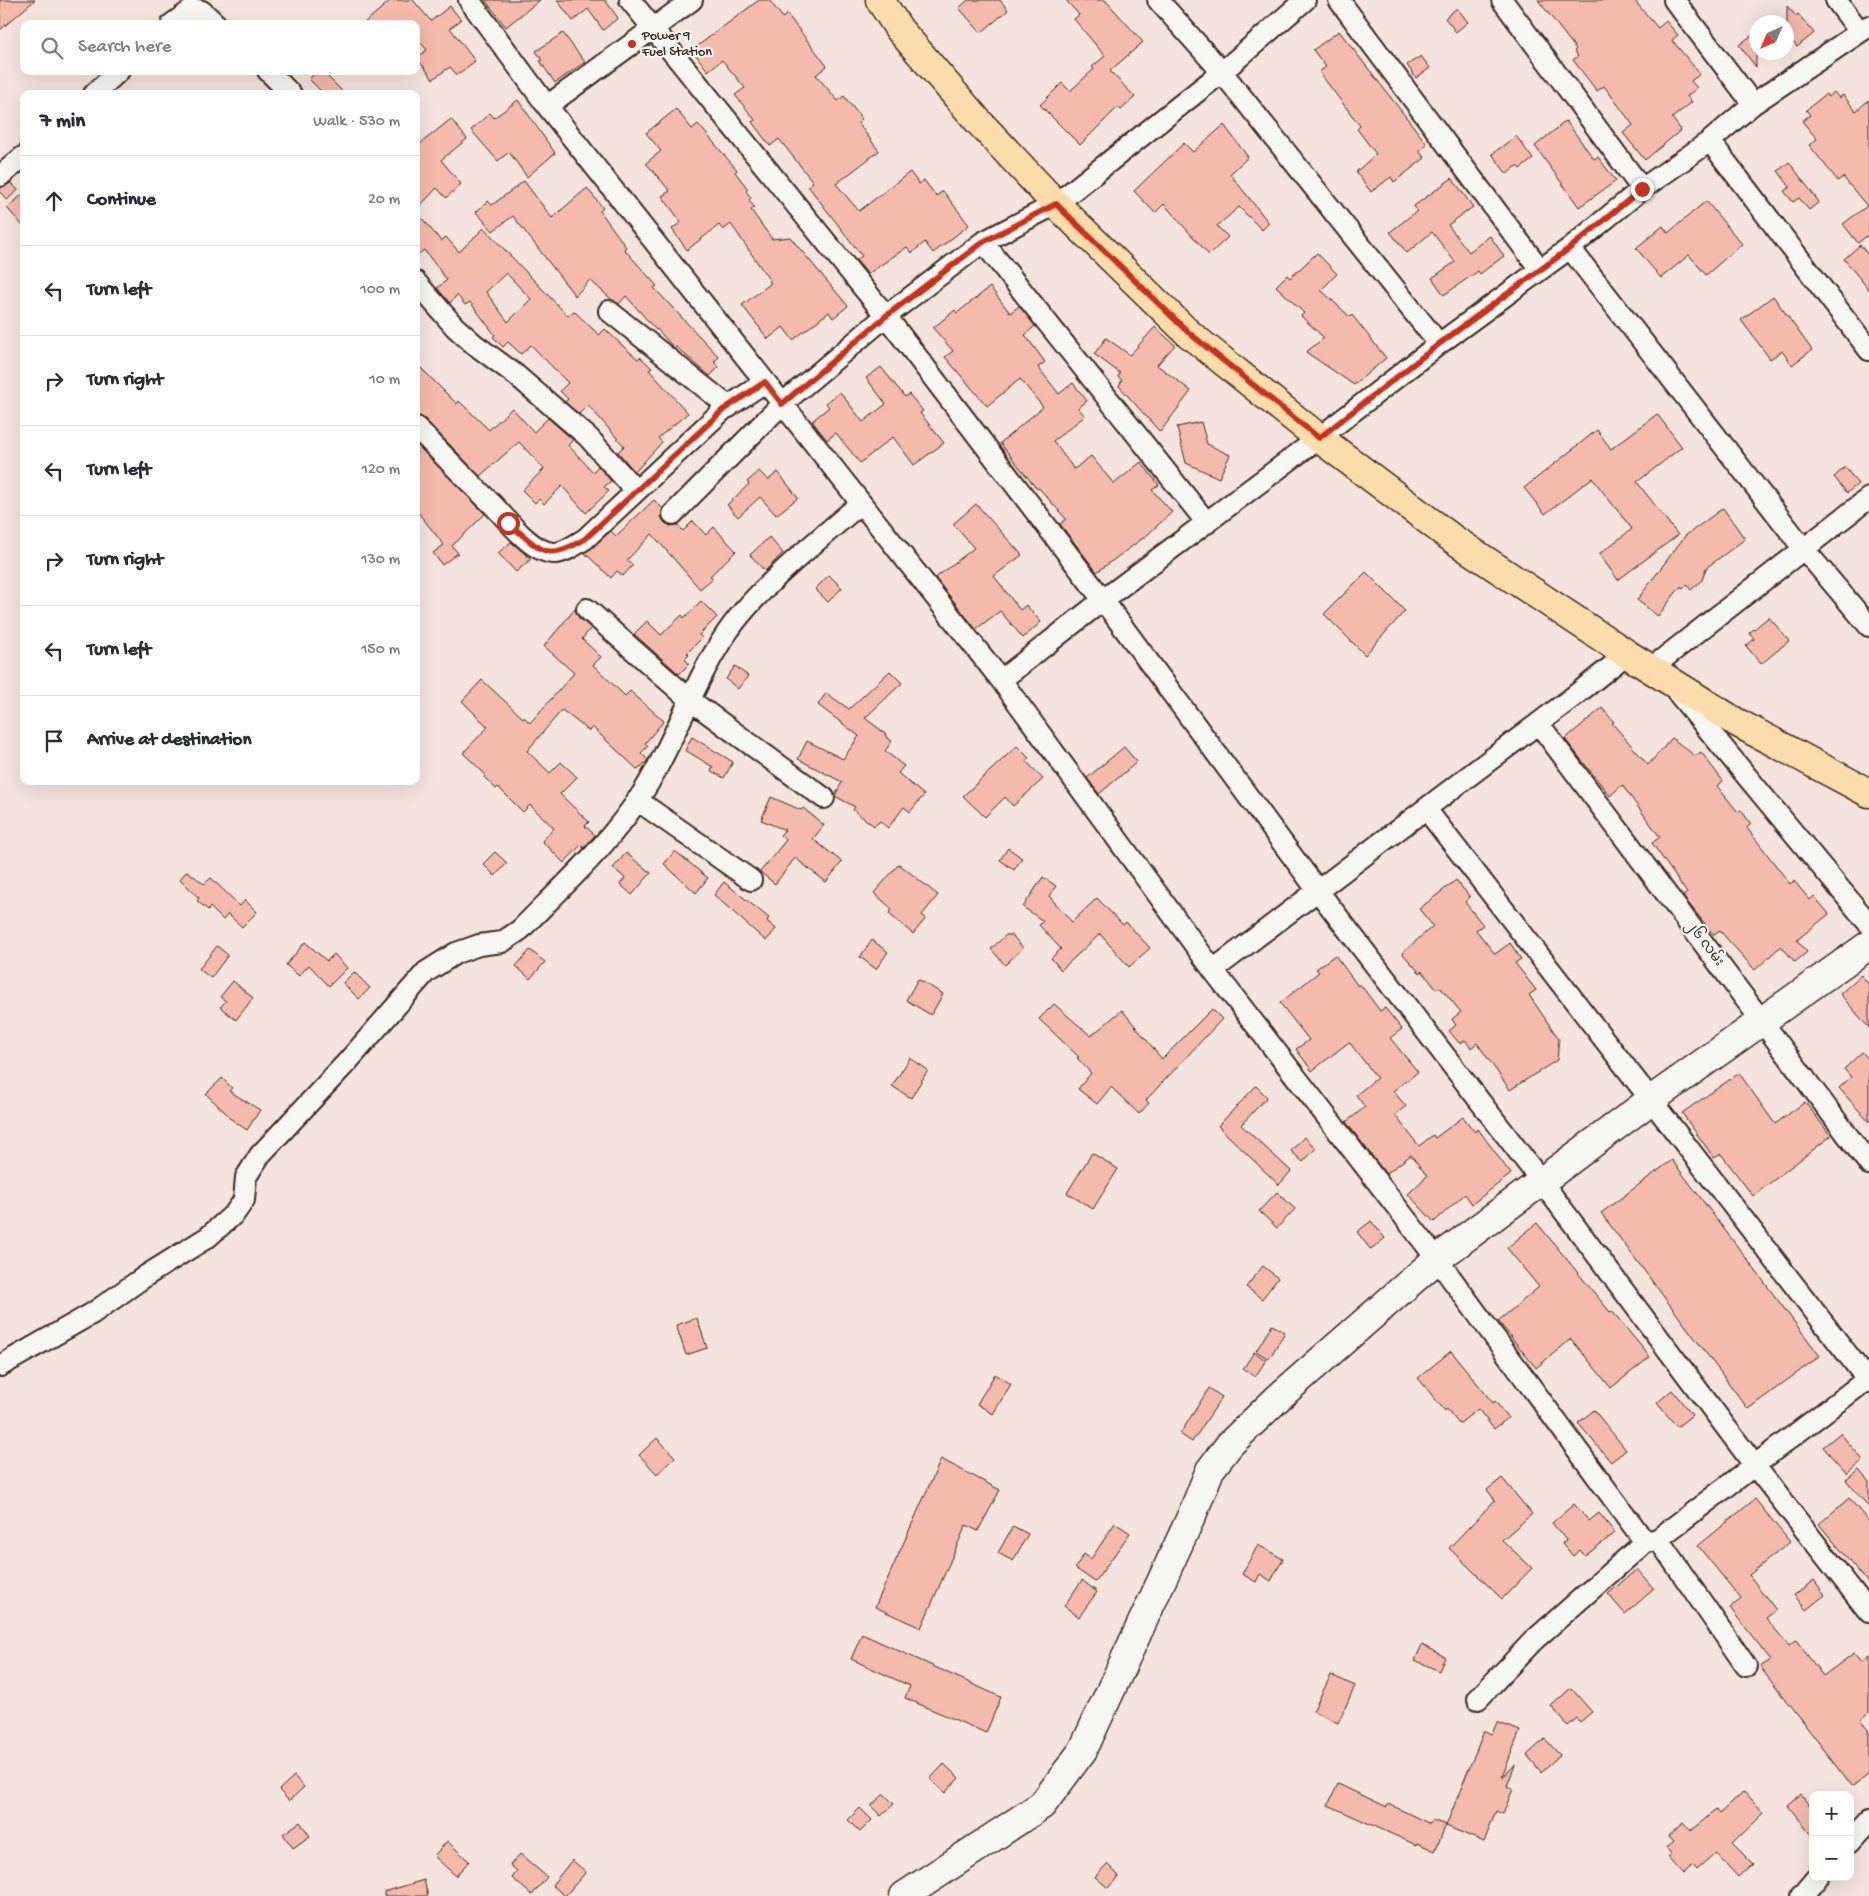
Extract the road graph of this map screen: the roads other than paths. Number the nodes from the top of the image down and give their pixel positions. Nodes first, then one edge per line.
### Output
1 (469, 0) edge
2 (630, 0) edge
3 (692, 0) edge
4 (880, 0) edge
5 (1158, 0) edge
6 (1305, 0) edge
7 (1339, 0) edge
8 (1502, 0) edge
9 (1674, 0) edge
10 (1836, 0) edge
11 (177, 20) edge
12 (212, 20) edge
13 (1865, 29) edge
14 (653, 30) junction
15 (1222, 72) junction
16 (115, 75) edge
17 (272, 75) edge
18 (98, 90) edge
19 (288, 90) edge
20 (1753, 104) junction
21 (547, 106) junction
22 (1710, 141) junction
23 (20, 159) edge
24 (0, 176) edge
25 (1642, 189) junction
26 (1056, 204) junction
27 (983, 242) junction
28 (1570, 248) junction
29 (1539, 268) junction
30 (420, 287) edge
31 (609, 311) dead end
32 (886, 316) junction
33 (1439, 344) junction
34 (1869, 350) edge
35 (765, 382) junction
36 (782, 404) junction
37 (729, 407) junction
38 (420, 431) edge
39 (1319, 438) junction
40 (636, 491) junction
41 (1869, 498) edge
42 (861, 503) junction
43 (673, 514) dead end
44 (1207, 523) junction
45 (1803, 548) junction
46 (1103, 600) junction
47 (587, 609) dead end
48 (1869, 626) edge
49 (1627, 654) junction
50 (1658, 674) junction
51 (1001, 680) junction
52 (690, 700) junction
53 (1539, 724) junction
54 (1869, 793) edge
55 (824, 798) dead end
56 (637, 800) junction
57 (1426, 809) junction
58 (751, 880) dead end
59 (1318, 891) junction
60 (1869, 924) edge
61 (1869, 945) edge
62 (1213, 970) junction
63 (1763, 1022) junction
64 (1651, 1100) junction
65 (1869, 1164) edge
66 (1542, 1182) junction
67 (1437, 1259) junction
68 (0, 1366) edge
69 (1868, 1380) edge
70 (1755, 1466) junction
71 (1651, 1541) junction
72 (1869, 1612) edge
73 (1746, 1666) dead end
74 (1478, 1699) dead end
75 (1869, 1821) edge
76 (1854, 1838) edge
77 (1815, 1881) edge
78 (904, 1896) edge
79 (1802, 1896) edge

1 - 21 street
2 - 14 street
3 - 14 street
4 - 26 main road
5 - 15 street
6 - 15 street
7 - 29 street
8 - 25 street
9 - 20 street
10 - 13 street
11 - 12 street
13 - 20 street
14 - 21 street
14 - 32 street
15 - 26 street
15 - 33 street
16 - 18 street
17 - 19 street
20 - 22 street
21 - 35 street
22 - 25 street
22 - 34 street
23 - 24 street
25 - 28 street
26 - 27 street
26 - 39 main road
27 - 32 street
27 - 44 street
28 - 29 street
28 - 45 street
29 - 33 street
30 - 40 street
31 - 37 street
32 - 36 street
32 - 46 street
33 - 39 street
35 - 36 street
35 - 37 street
36 - 42 street
36 - 43 street
37 - 40 street
38 - 40 street
39 - 44 street
39 - 49 main road
41 - 45 street
42 - 51 street
42 - 52 street
44 - 46 street
45 - 48 street
45 - 50 street
46 - 51 street
46 - 59 street
47 - 52 street
49 - 50 main road
49 - 53 street
50 - 54 main road
50 - 60 street
51 - 62 street
52 - 55 street
52 - 56 street
53 - 57 street
53 - 63 street, ၂၆ လမ်း
56 - 58 street
56 - 68 street
57 - 59 street
57 - 64 street
59 - 62 street
59 - 66 street
61 - 63 street
62 - 67 street
63 - 64 street
63 - 65 street, ၂၆ လမ်း
64 - 66 street
64 - 69 street
66 - 67 street
66 - 70 street
67 - 71 street
67 - 78 street
69 - 70 street
70 - 71 street
70 - 72 street
71 - 73 street
71 - 74 street
75 - 76 street
77 - 79 street

